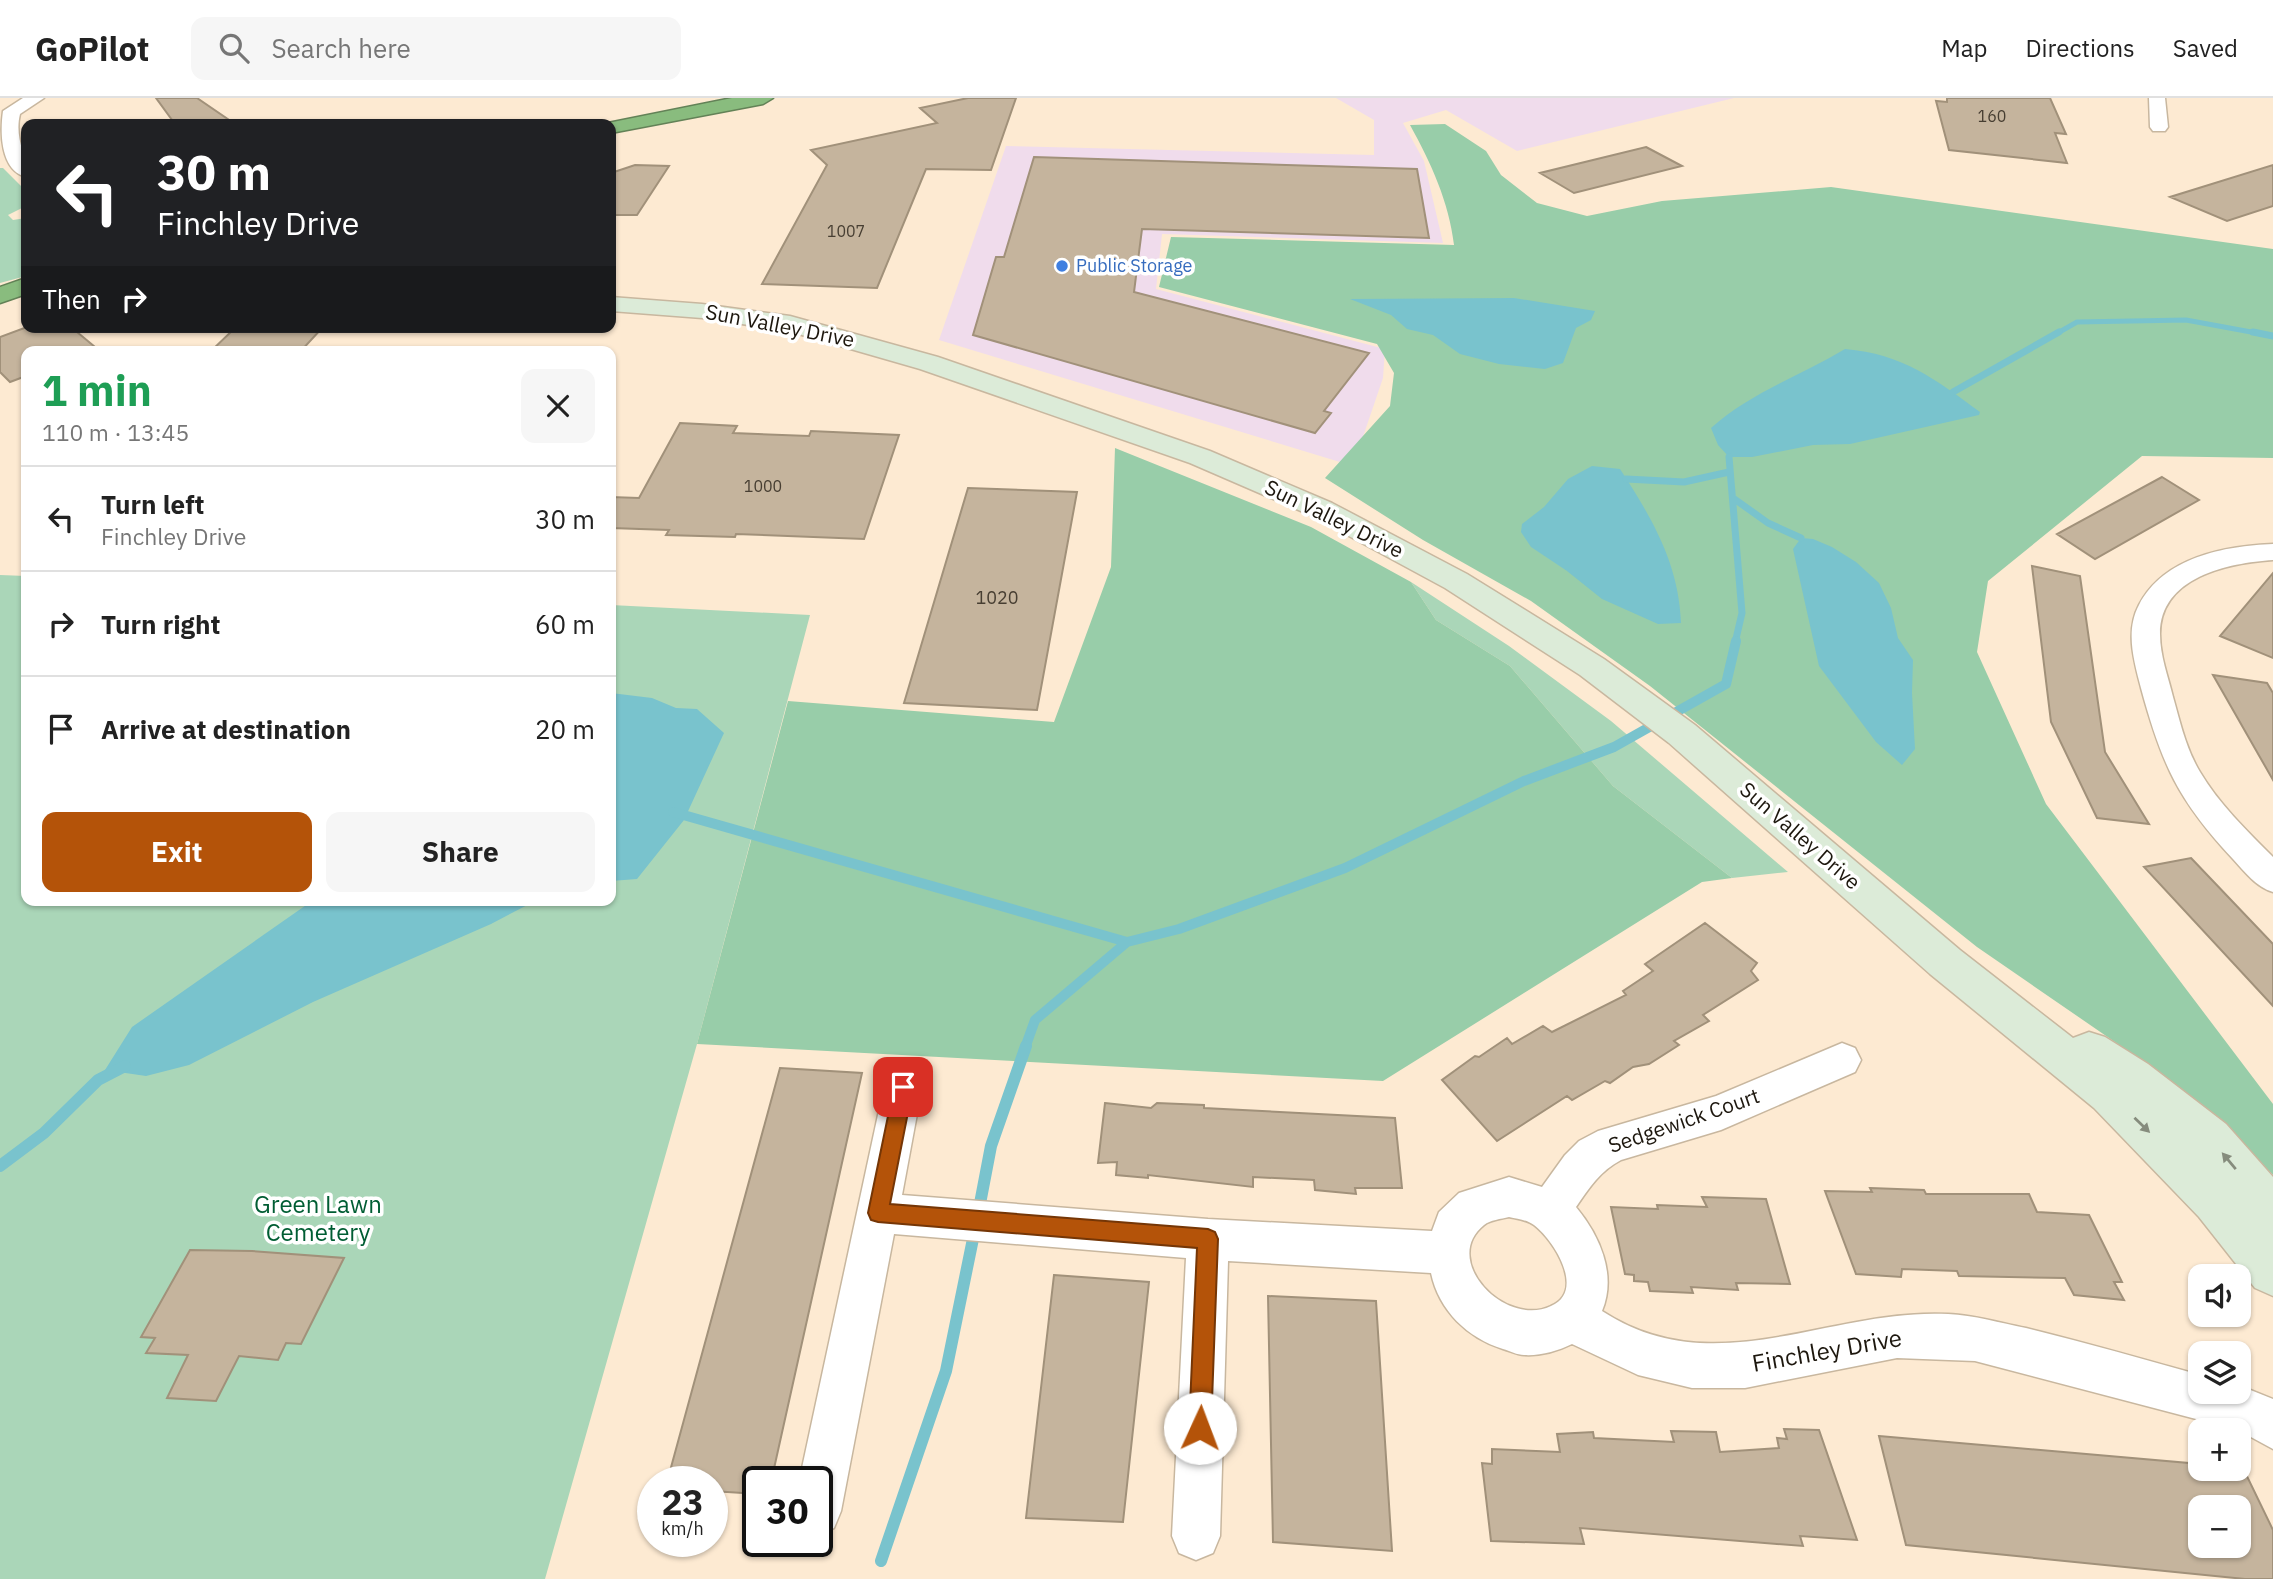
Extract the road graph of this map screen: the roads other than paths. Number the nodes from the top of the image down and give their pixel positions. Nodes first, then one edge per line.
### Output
1 (763, 98) edge
2 (2158, 98) edge
3 (42, 103) edge
4 (616, 126) edge
5 (2159, 127) dead end
6 (21, 164) edge
7 (21, 288) edge
8 (21, 292) edge
9 (0, 298) edge
10 (616, 304) edge
11 (2273, 552) edge
12 (2273, 879) edge
13 (1945, 962) junction
14 (1842, 1060) dead end
15 (903, 1087) dead end
16 (1549, 1211) junction
17 (2273, 1212) edge
18 (878, 1213) junction
19 (1208, 1239) junction
20 (1447, 1253) junction
21 (2273, 1271) edge
22 (1573, 1317) junction
23 (2266, 1415) edge
24 (826, 1466) edge
25 (1196, 1536) dead end

1 - 4 highway
2 - 5 street
3 - 6 street
7 - 9 highway
8 - 9 highway
10 - 13 street, Sun Valley Drive
11 - 12 street
17 -> 13 street, Sun Valley Drive
13 -> 21 street, Sun Valley Drive
14 - 16 street, Sedgewick Court
15 - 18 street
16 - 20 street
16 - 22 street
18 - 19 street
18 - 24 street
19 - 20 street
19 - 25 street
20 - 22 street
22 - 23 street, Finchley Drive

